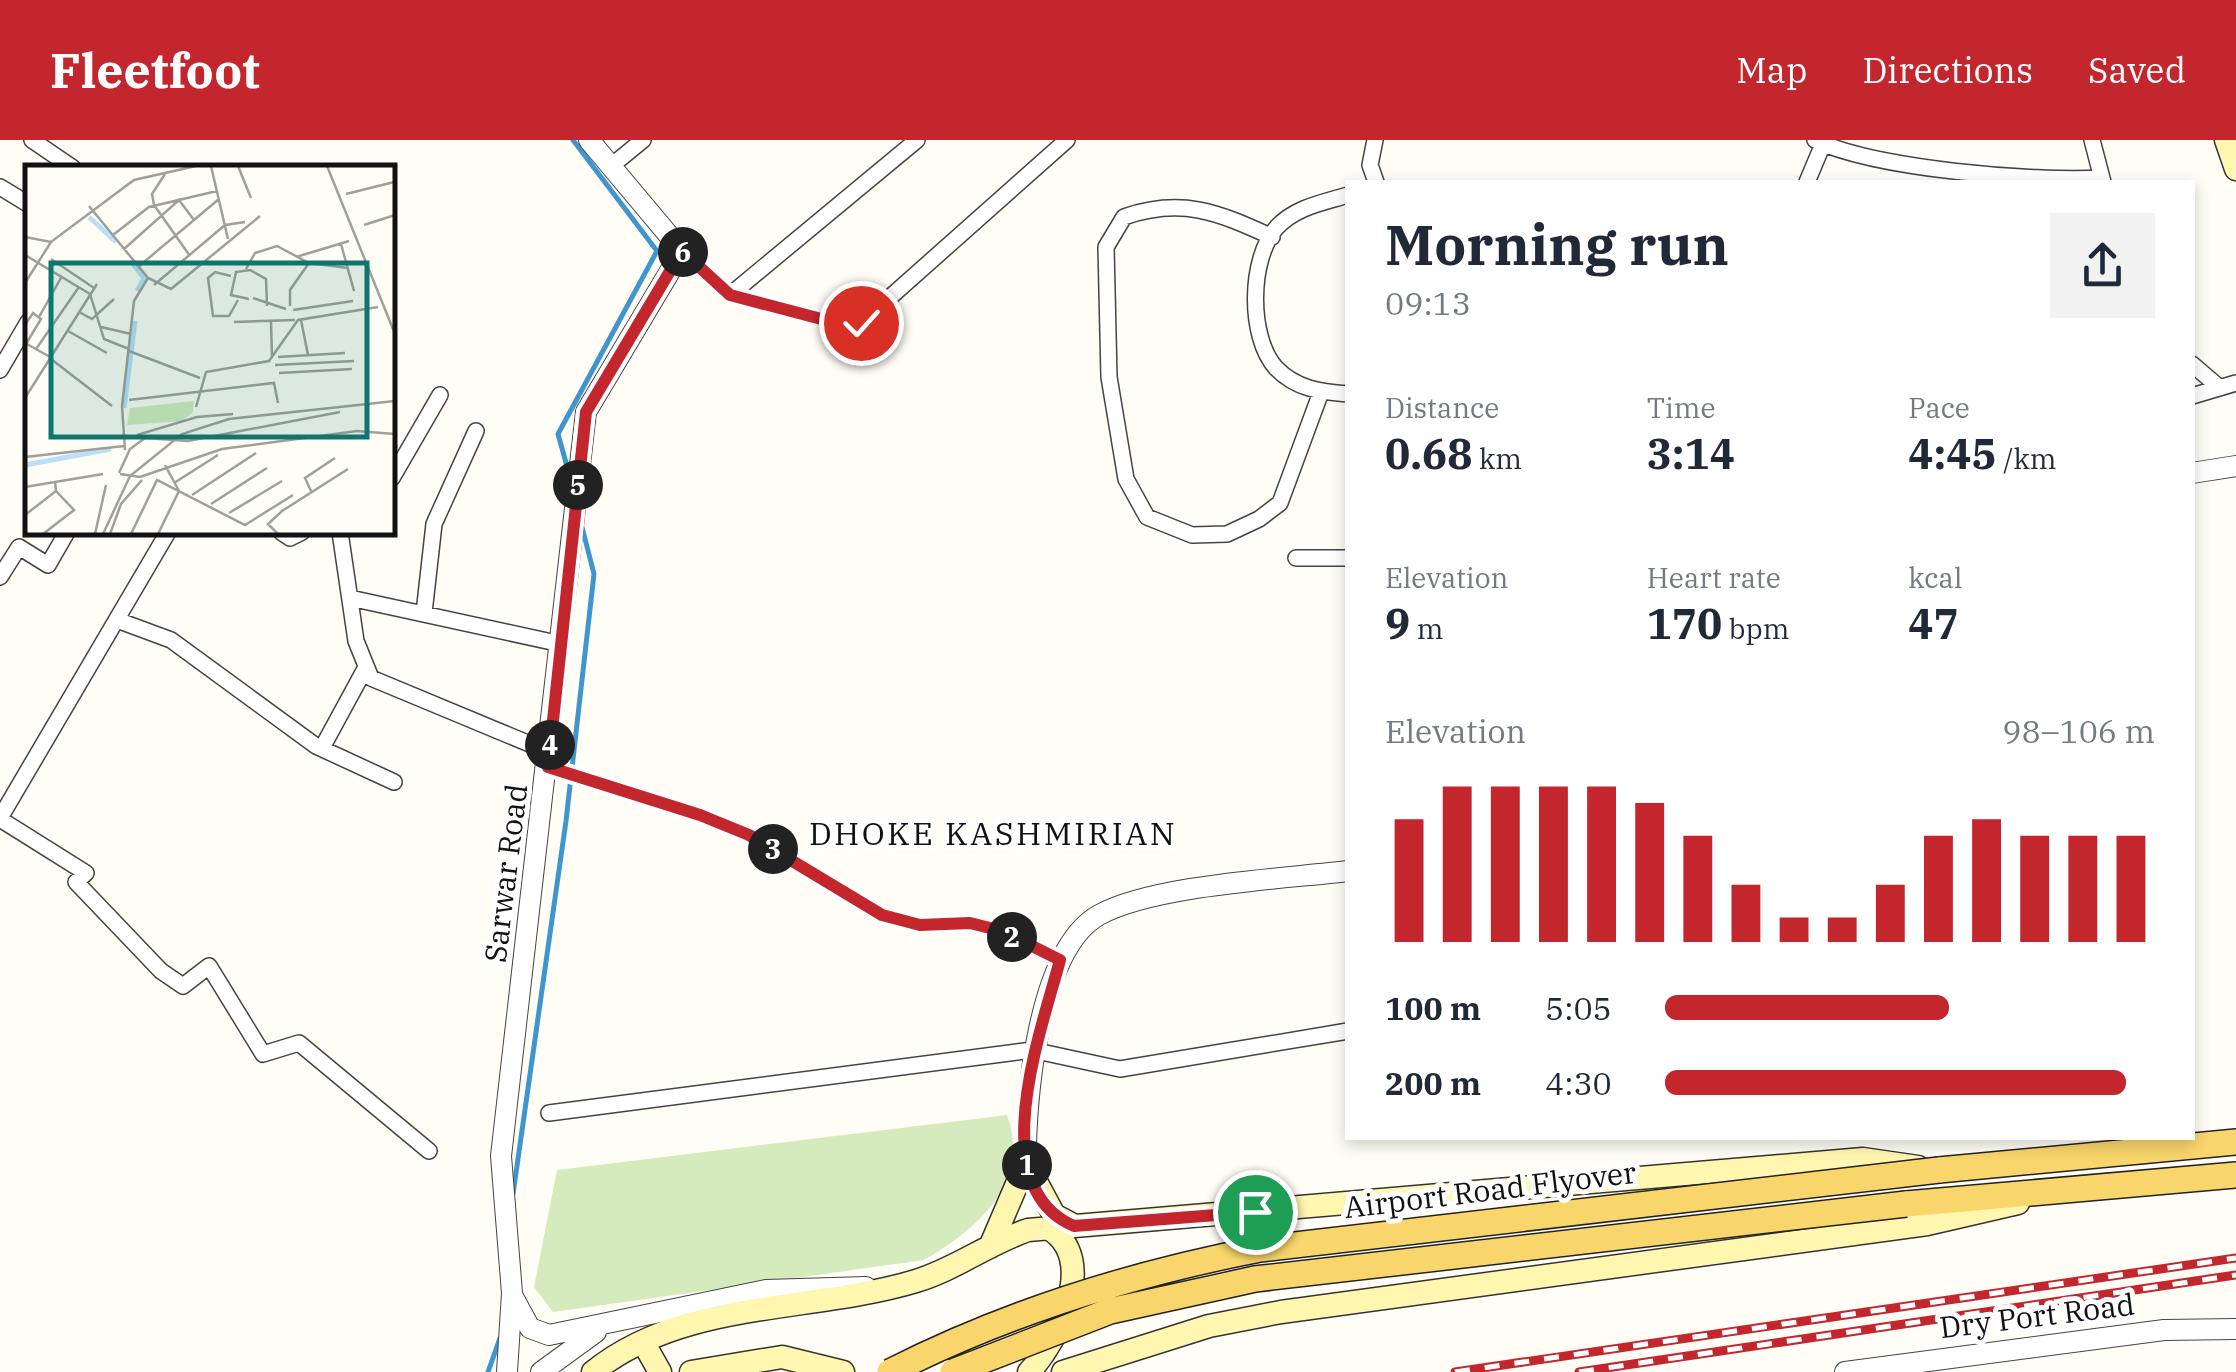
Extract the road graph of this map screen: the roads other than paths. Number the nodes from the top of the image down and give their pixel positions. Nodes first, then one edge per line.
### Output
1 (32, 140) edge
2 (590, 140) edge
3 (643, 140) edge
4 (917, 140) edge
5 (1067, 140) edge
6 (1376, 140) edge
7 (2092, 140) edge
8 (2226, 140) edge
9 (1819, 142) edge
10 (70, 165) edge
11 (610, 167) junction
12 (2236, 169) edge
13 (1375, 180) edge
14 (1808, 180) edge
15 (2102, 180) edge
16 (0, 187) edge
17 (1345, 196) edge
18 (25, 202) edge
19 (1272, 236) junction
20 (682, 251) junction
21 (730, 295) junction
22 (25, 327) edge
23 (2195, 366) edge
24 (0, 370) edge
25 (2228, 386) edge
26 (1321, 392) junction
27 (440, 394) dead end
28 (1345, 394) edge
29 (2195, 395) edge
30 (476, 432) dead end
31 (2236, 466) edge
32 (395, 473) edge
33 (2195, 473) edge
34 (64, 535) edge
35 (166, 535) edge
36 (340, 535) edge
37 (1296, 558) dead end
38 (1345, 558) edge
39 (0, 577) edge
40 (350, 598) junction
41 (424, 613) junction
42 (117, 620) junction
43 (560, 644) junction
44 (366, 667) junction
45 (322, 748) junction
46 (548, 760) junction
47 (394, 782) dead end
48 (1, 816) edge
49 (1345, 871) edge
50 (1060, 960) junction
51 (1345, 1032) edge
52 (1032, 1050) junction
53 (550, 1113) dead end
54 (2236, 1142) edge
55 (429, 1152) dead end
56 (1026, 1163) junction
57 (1939, 1170) junction
58 (2236, 1175) edge
59 (2065, 1192) junction
60 (1074, 1226) junction
61 (1048, 1228) junction
62 (990, 1247) junction
63 (890, 1287) junction
64 (512, 1293) junction
65 (602, 1327) junction
66 (2236, 1329) edge
67 (642, 1342) junction
68 (507, 1372) edge
69 (541, 1372) edge
70 (592, 1372) edge
71 (660, 1372) edge
72 (690, 1372) edge
73 (843, 1372) edge
74 (890, 1372) edge
75 (953, 1372) edge
76 (1029, 1372) edge
77 (1064, 1372) edge
78 (1846, 1372) edge

1 - 10 street
2 - 11 street
3 - 11 street
4 - 21 street
5 - 21 street
6 - 13 street
7 - 15 street
8 - 12 main road
9 - 14 street
9 - 15 street
11 - 20 street
16 - 18 street
17 - 19 street
19 - 26 street
19 - 26 street
20 - 21 street
20 - 43 street, Sarwar Road
22 - 24 street
23 - 25 street
25 - 29 street
26 - 28 street
27 - 32 street
30 - 41 street
31 - 33 street
34 - 39 street
35 - 42 street
36 - 40 street
37 - 38 street
40 - 41 street
40 - 44 street
41 - 43 street
42 - 45 street
42 - 48 street
43 - 46 street, Sarwar Road
44 - 45 street
44 - 46 street
45 - 47 street
46 - 50 street
46 - 64 street, Sarwar Road
48 - 55 street
49 - 50 street
50 - 52 street
51 - 52 street
52 - 53 street
52 - 56 street
54 - 57 main road, Airport Road Flyover
56 - 60 main road
56 - 62 main road
57 - 60 main road
57 - 74 main road, Airport Road Flyover, bridge
58 - 59 main road, Airport Road Flyover
59 - 75 main road, Airport Road Flyover, bridge
59 - 77 main road
60 - 61 main road
61 - 62 main road
61 - 76 main road
62 - 63 main road
63 - 65 street
63 - 67 main road
64 - 65 street
64 - 68 street, Sarwar Road
65 - 69 street
66 - 78 street, Dry Port Road
67 - 70 main road
67 - 71 main road
72 - 73 main road

